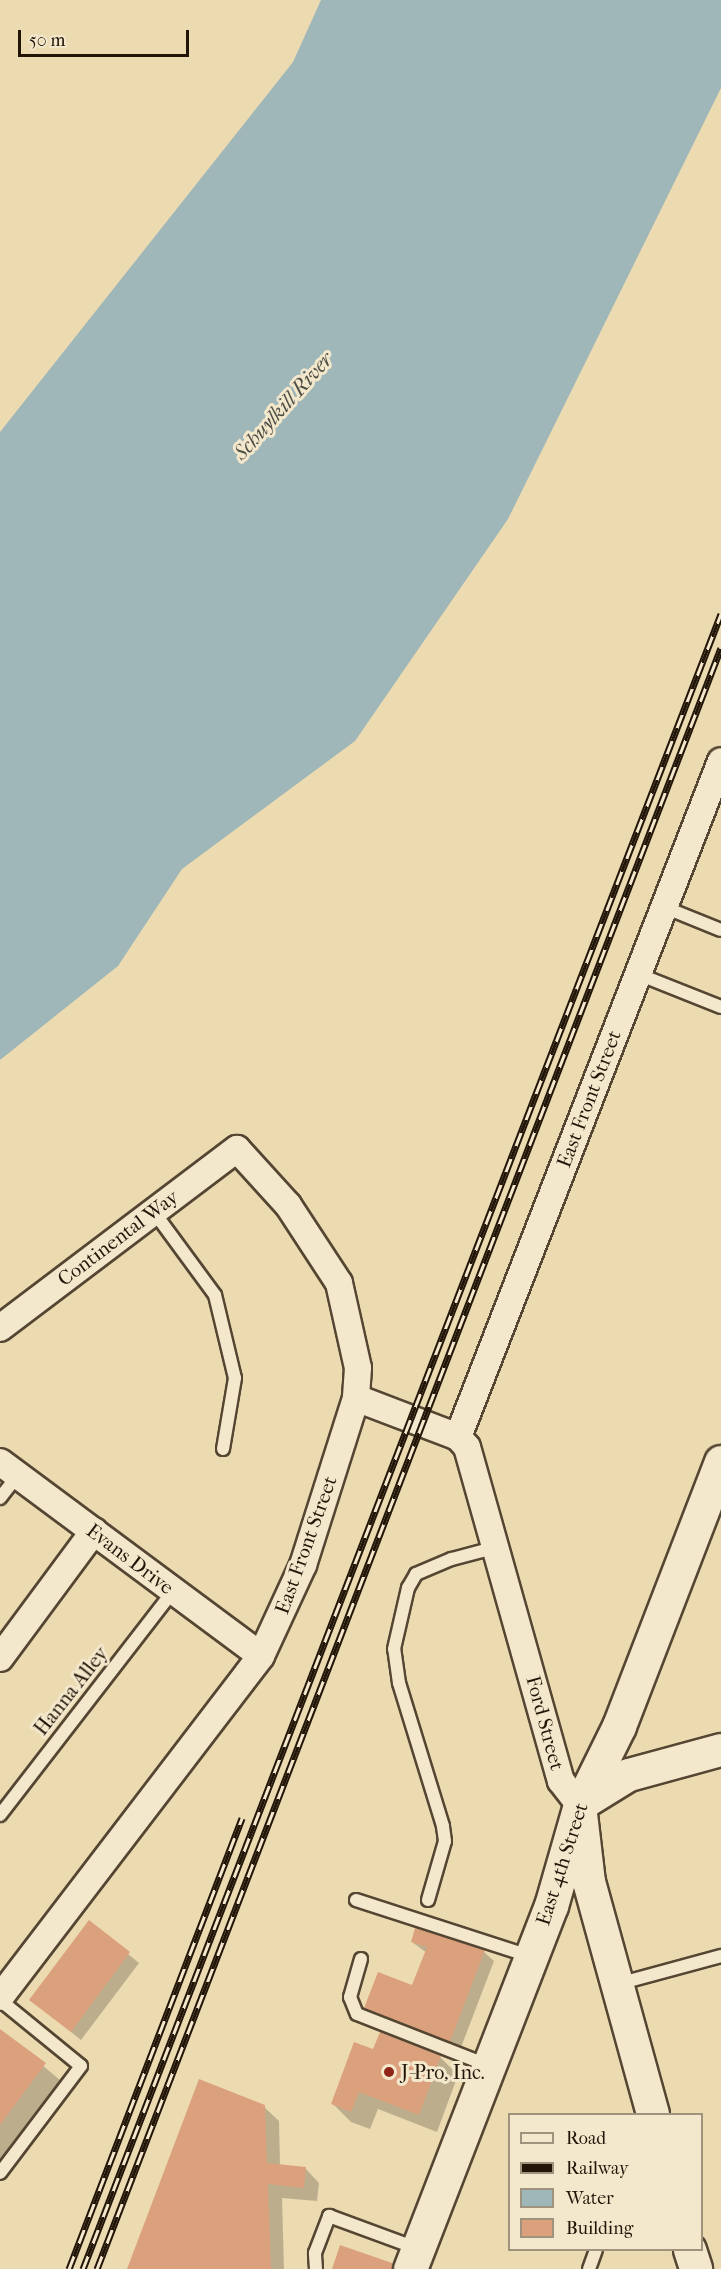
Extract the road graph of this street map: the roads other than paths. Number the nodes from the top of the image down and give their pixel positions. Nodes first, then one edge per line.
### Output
1 (721, 761) edge
2 (713, 804) edge
3 (664, 907) junction
4 (721, 930) edge
5 (638, 974) junction
6 (721, 1007) edge
7 (237, 1149) joint
8 (154, 1212) junction
9 (0, 1328) edge
10 (356, 1398) junction
11 (458, 1437) junction
12 (224, 1449) dead end
13 (721, 1462) edge
14 (9, 1468) edge
15 (0, 1497) edge
16 (94, 1531) junction
17 (497, 1547) junction
18 (173, 1591) junction
19 (261, 1656) junction
20 (0, 1658) edge
21 (721, 1750) edge
22 (580, 1805) junction
23 (0, 1815) edge
24 (356, 1900) dead end
25 (429, 1900) dead end
26 (530, 1956) junction
27 (721, 1956) edge
28 (362, 1959) dead end
29 (617, 1984) junction
30 (0, 1999) edge
31 (488, 2066) junction
32 (651, 2112) edge
33 (0, 2173) edge
34 (596, 2251) edge
35 (690, 2251) edge
36 (414, 2259) edge
37 (316, 2269) edge
38 (589, 2269) edge
39 (696, 2269) edge

1 - 2 street, East Front Street
2 - 3 street, East Front Street
3 - 4 lane
3 - 5 street, East Front Street
5 - 6 lane
5 - 11 street, East Front Street
7 - 8 street, Continental Way
7 - 10 street, East Front Street
8 - 9 street, Continental Way
8 - 12 lane
10 - 11 street
10 - 19 street, East Front Street
11 - 17 street, Ford Street
13 - 22 main road, East 4th Street
14 - 15 lane
14 - 16 street, Evans Drive
16 - 18 street, Evans Drive
16 - 20 street
17 - 22 street, Ford Street
17 - 25 lane
18 - 19 street, Evans Drive
18 - 23 lane, Hanna Alley
19 - 30 street, East Front Street
21 - 22 street
22 - 26 main road, East 4th Street
22 - 29 street
24 - 26 lane
26 - 31 main road, East 4th Street
27 - 29 lane
28 - 31 lane
29 - 32 street
30 - 33 lane
31 - 36 main road, East 4th Street
34 - 38 lane
35 - 39 street
36 - 37 lane

